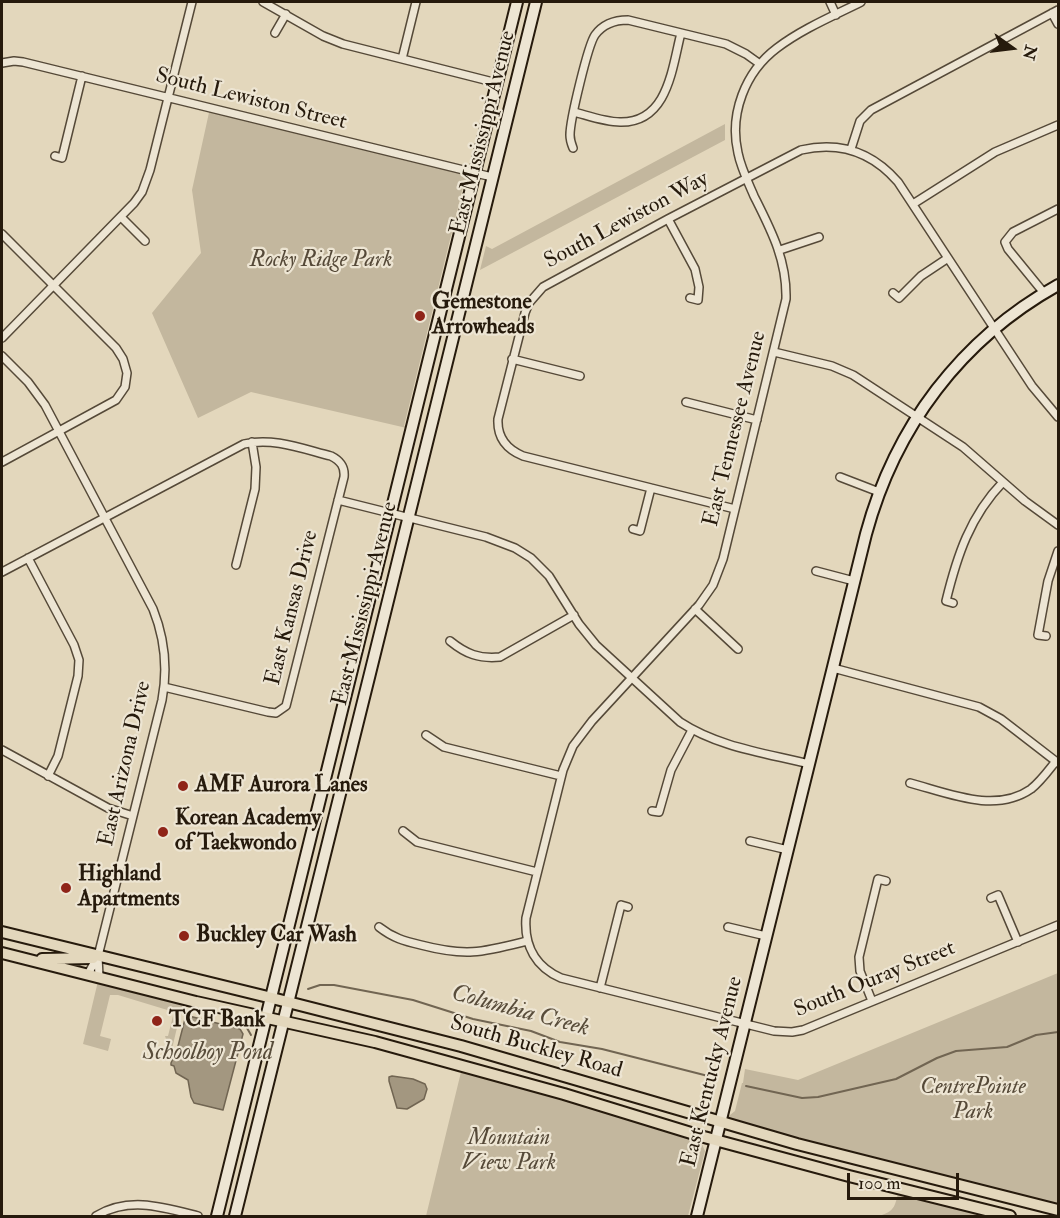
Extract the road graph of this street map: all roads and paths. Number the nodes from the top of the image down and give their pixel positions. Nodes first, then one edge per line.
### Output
1 (192, 2) edge
2 (263, 2) edge
3 (416, 2) edge
4 (517, 2) edge
5 (536, 2) edge
6 (830, 2) edge
7 (861, 2) edge
8 (1055, 11) edge
9 (286, 14) junction
10 (836, 15) junction
11 (1059, 24) edge
12 (275, 33) dead end
13 (681, 33) junction
14 (402, 59) junction
15 (2, 63) edge
16 (760, 64) junction
17 (82, 76) junction
18 (497, 83) junction
19 (168, 98) junction
20 (574, 112) junction
21 (1059, 125) edge
22 (573, 148) dead end
23 (851, 149) junction
24 (55, 156) dead end
25 (474, 173) junction
26 (492, 177) junction
27 (746, 177) junction
28 (913, 204) junction
29 (1059, 208) edge
30 (121, 217) junction
31 (668, 219) junction
32 (2, 234) edge
33 (819, 237) dead end
34 (145, 241) dead end
35 (780, 250) junction
36 (948, 258) junction
37 (54, 285) junction
38 (1059, 285) edge
39 (893, 292) dead end
40 (1044, 292) junction
41 (690, 298) dead end
42 (994, 328) junction
43 (2, 338) edge
44 (774, 352) junction
45 (2, 356) edge
46 (512, 359) junction
47 (580, 376) dead end
48 (686, 402) dead end
49 (917, 416) junction
50 (1059, 417) edge
51 (757, 420) junction
52 (59, 432) junction
53 (252, 442) junction
54 (2, 462) edge
55 (840, 477) dead end
56 (1003, 482) junction
57 (651, 488) junction
58 (879, 492) junction
59 (339, 500) junction
60 (735, 509) junction
61 (390, 513) junction
62 (105, 517) junction
63 (407, 517) junction
64 (1059, 525) edge
65 (633, 529) dead end
66 (1059, 551) edge
67 (28, 558) junction
68 (236, 565) dead end
69 (2, 572) edge
70 (816, 572) dead end
71 (854, 581) junction
72 (953, 603) dead end
73 (695, 609) junction
74 (574, 615) junction
75 (1046, 636) dead end
76 (450, 641) dead end
77 (738, 649) dead end
78 (833, 668) junction
79 (631, 678) junction
80 (164, 687) junction
81 (692, 730) junction
82 (426, 735) dead end
83 (2, 750) edge
84 (1057, 762) edge
85 (809, 764) junction
86 (48, 776) junction
87 (561, 776) junction
88 (910, 783) dead end
89 (652, 811) dead end
90 (133, 816) junction
91 (403, 831) dead end
92 (750, 841) dead end
93 (788, 850) junction
94 (537, 872) junction
95 (886, 881) dead end
96 (991, 898) dead end
97 (628, 907) dead end
98 (1059, 925) edge
99 (379, 927) dead end
100 (728, 927) dead end
101 (2, 932) edge
102 (766, 936) junction
103 (527, 941) junction
104 (1018, 942) junction
105 (2, 953) edge
106 (98, 956) junction
107 (26, 959) junction
108 (88, 974) junction
109 (99, 977) junction
110 (600, 988) junction
111 (272, 998) junction
112 (290, 1002) junction
113 (872, 1002) junction
114 (267, 1017) junction
115 (285, 1021) junction
116 (745, 1024) junction
117 (720, 1123) junction
118 (716, 1140) junction
119 (1059, 1210) edge
120 (96, 1216) edge
121 (198, 1216) edge
122 (217, 1216) edge
123 (235, 1216) edge
124 (697, 1216) edge
125 (1010, 1216) edge

1 - 19 street
2 - 9 street
3 - 14 street
4 - 18 main road, East Mississippi Avenue
5 - 26 main road, East Mississippi Avenue
6 - 10 street
7 - 10 street, East Tennessee Avenue
8 - 11 street
8 - 23 street
9 - 12 street
9 - 14 street
10 - 16 street, East Tennessee Avenue
13 - 16 street
13 - 20 street
13 - 20 street
14 - 18 street
15 - 17 street, South Lewiston Street
16 - 27 street, East Tennessee Avenue
17 - 19 street, South Lewiston Street
17 - 24 street
18 - 25 main road, East Mississippi Avenue
19 - 25 street, South Lewiston Street
19 - 30 street
20 - 22 street
21 - 28 street
23 - 27 street, South Lewiston Way
23 - 28 street
25 - 26 street, South Lewiston Street
25 - 61 main road, East Mississippi Avenue
26 - 63 main road, East Mississippi Avenue
27 - 31 street, South Lewiston Way
27 - 35 street, East Tennessee Avenue
28 - 36 street
29 - 40 street
30 - 34 street
30 - 37 street
31 - 41 street
31 - 46 street, South Lewiston Way
32 - 37 street
33 - 35 street
35 - 44 street, East Tennessee Avenue
36 - 39 street
36 - 42 street
37 - 43 street
37 - 52 street
38 - 40 main road, East Kentucky Avenue
40 - 42 main road, East Kentucky Avenue
42 - 49 main road, East Kentucky Avenue
42 - 50 street
44 - 49 street
44 - 51 street, East Tennessee Avenue
45 - 52 street, East Arizona Drive
46 - 47 street
46 - 57 street, South Lewiston Way
48 - 51 street
49 - 56 street
49 - 58 main road, East Kentucky Avenue
51 - 60 street, East Tennessee Avenue
52 - 54 street
52 - 62 street, East Arizona Drive
53 - 59 street
53 - 62 street
53 - 68 street
55 - 58 street
56 - 64 street
56 - 72 street
57 - 60 street
57 - 65 street
58 - 71 main road, East Kentucky Avenue
59 - 61 street
59 - 80 street, East Kansas Drive
60 - 73 street, East Tennessee Avenue
61 - 63 street
61 - 111 main road, East Mississippi Avenue
62 - 67 street
62 - 80 street, East Arizona Drive
63 - 74 street
63 - 112 main road, East Mississippi Avenue
66 - 75 street
67 - 69 street
67 - 86 street
70 - 71 street
71 - 78 main road, East Kentucky Avenue
73 - 77 street
73 - 79 street, East Tennessee Avenue
74 - 76 street
74 - 79 street
78 - 84 street
78 - 85 main road, East Kentucky Avenue
79 - 81 street
79 - 87 street, East Tennessee Avenue
80 - 90 street, East Arizona Drive
81 - 85 street
81 - 89 street
82 - 87 street
83 - 86 street
84 - 88 street
85 - 93 main road, East Kentucky Avenue
86 - 90 street
87 - 94 street, East Tennessee Avenue
90 - 106 street, East Arizona Drive
91 - 94 street
92 - 93 street
93 - 102 main road, East Kentucky Avenue
94 - 103 street, East Tennessee Avenue
95 - 113 street
96 - 104 street
97 - 110 street
98 - 104 street, South Ouray Street
99 - 103 street
100 - 102 street
101 - 106 main road, South Buckley Road
102 - 116 main road, East Kentucky Avenue
103 - 110 street, South Ouray Street
104 - 113 street, South Ouray Street
105 - 107 main road, South Buckley Road
106 - 107 main road
106 - 108 street, East Arizona Drive
106 - 109 street, East Arizona Drive
106 - 111 main road, South Buckley Road
107 - 108 main road, South Buckley Road
108 - 109 main road, South Buckley Road
109 - 114 main road, South Buckley Road
110 - 116 street, South Ouray Street
111 - 112 main road, South Buckley Road
111 - 114 main road, East Mississippi Avenue
112 - 115 main road, East Mississippi Avenue
112 - 117 main road, South Buckley Road
113 - 116 street, South Ouray Street
114 - 115 main road, South Buckley Road
114 - 122 main road, East Mississippi Avenue
115 - 118 main road, South Buckley Road
115 - 123 main road, East Mississippi Avenue
116 - 117 main road, East Kentucky Avenue
117 - 118 main road, East Kentucky Avenue
117 - 119 main road, South Buckley Road
118 - 124 main road, East Kentucky Avenue
118 - 125 main road, South Buckley Road
120 - 121 street

